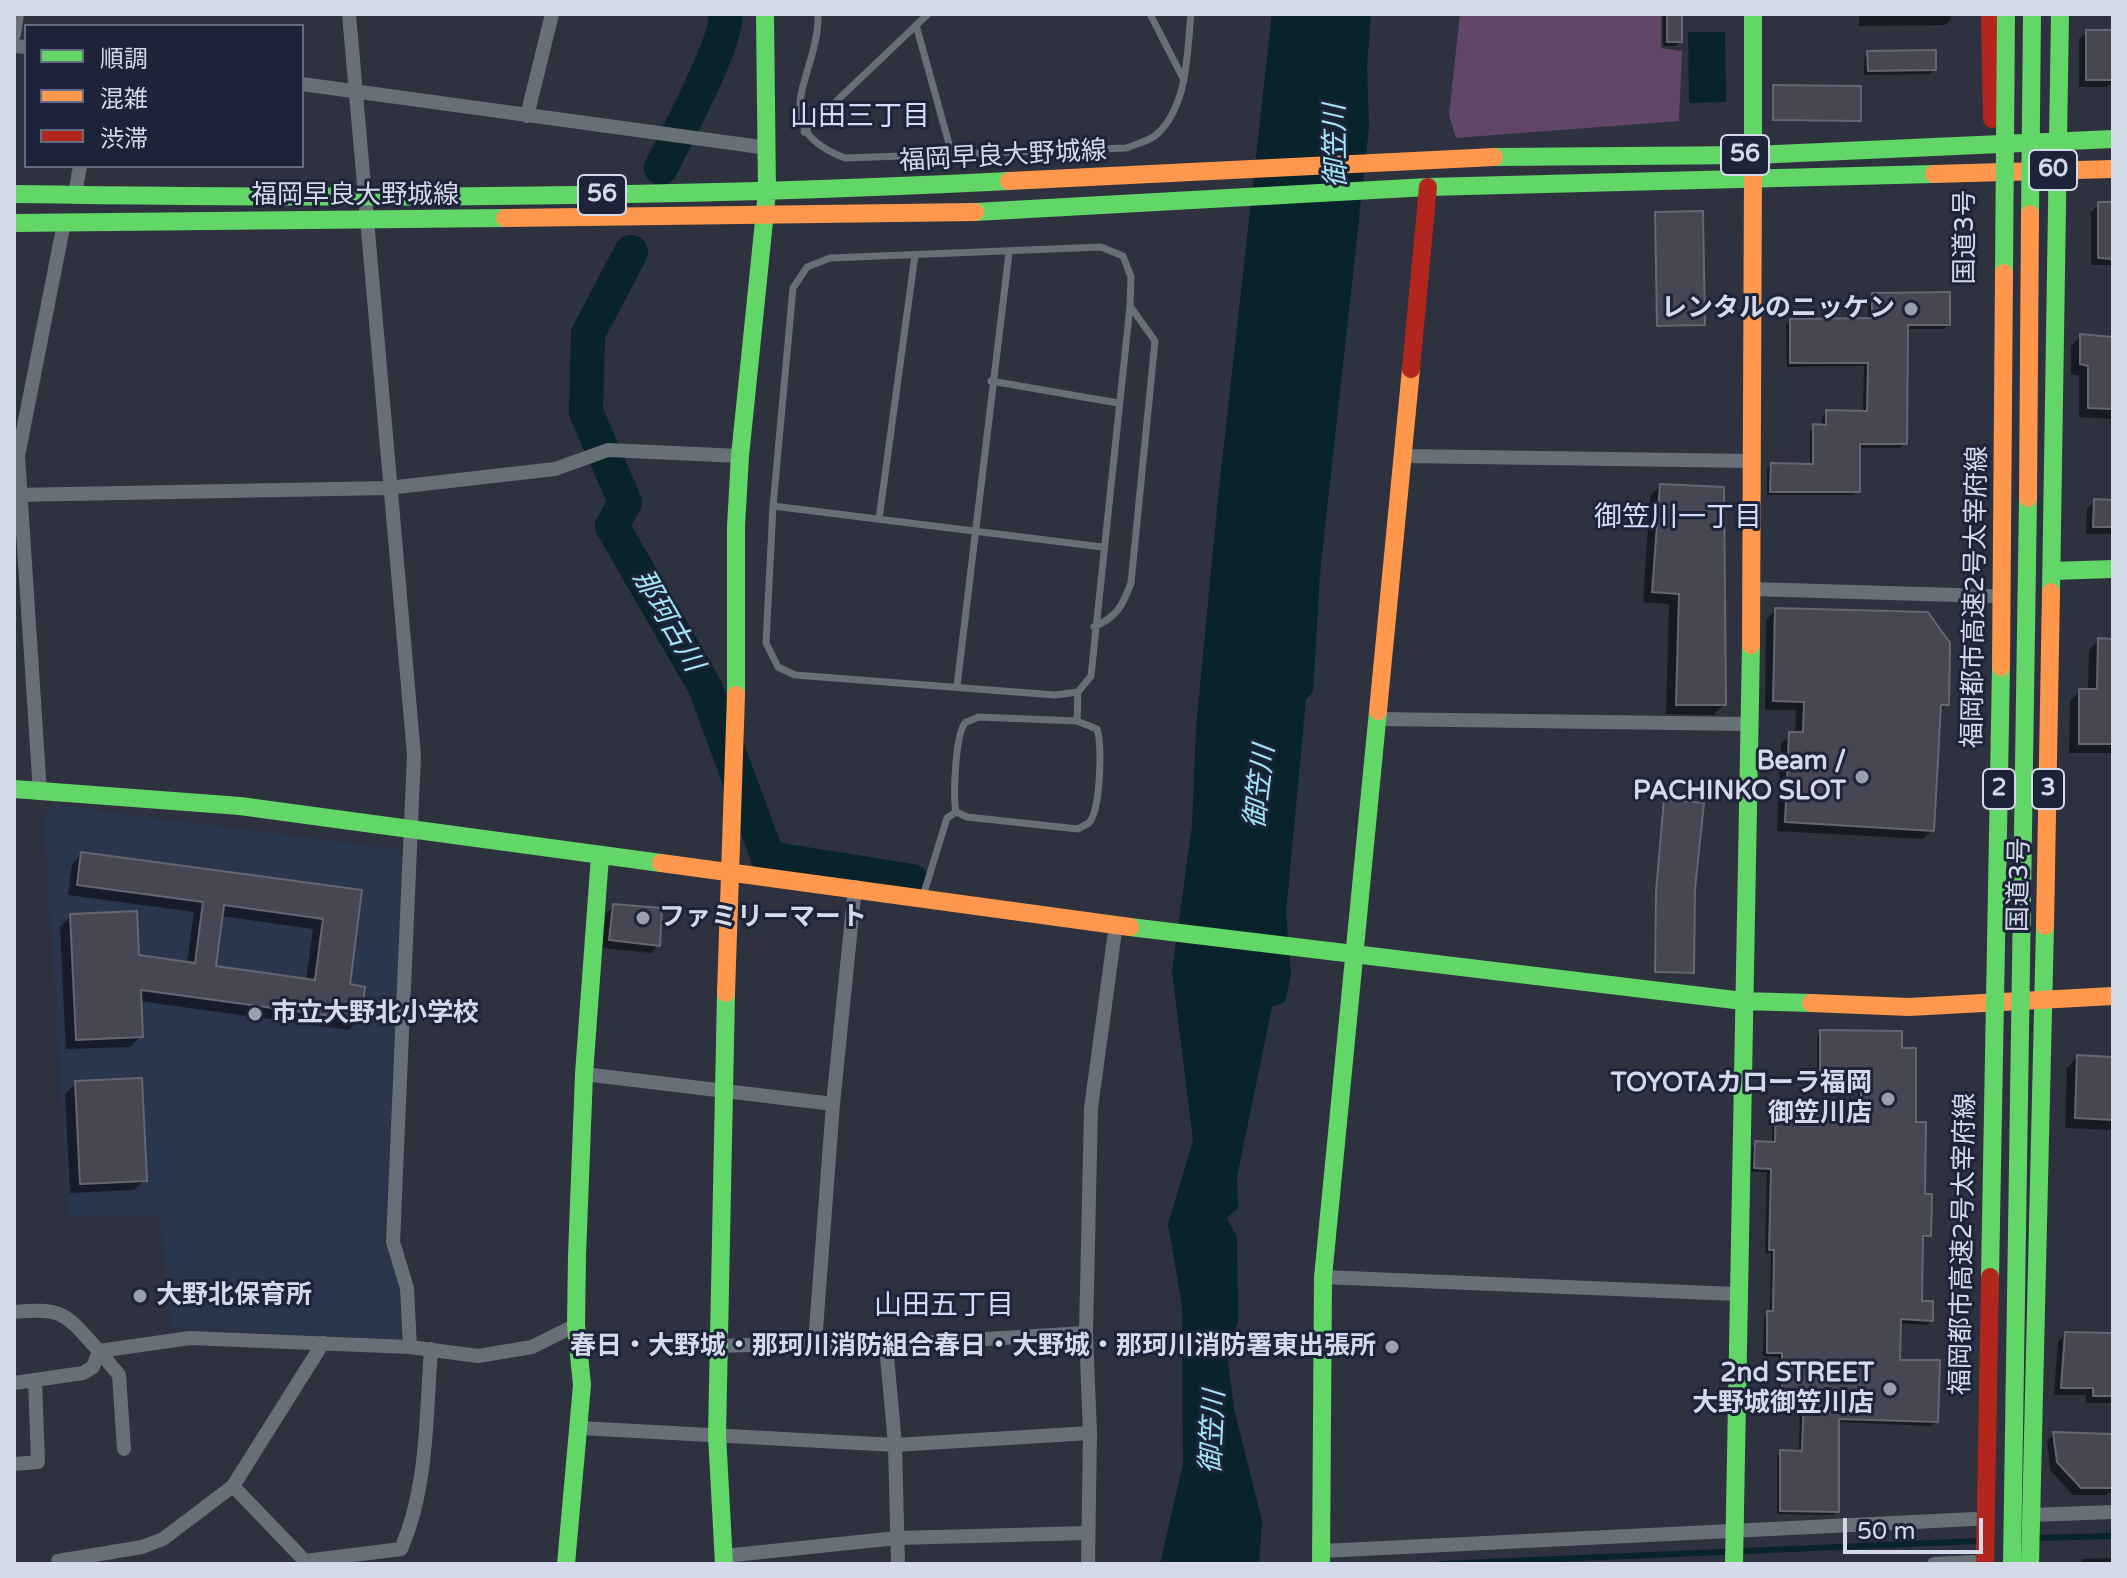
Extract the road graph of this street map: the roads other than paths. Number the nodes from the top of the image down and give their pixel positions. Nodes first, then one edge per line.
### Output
1 (17, 14) edge
2 (349, 14) edge
3 (552, 14) edge
4 (765, 14) edge
5 (818, 14) edge
6 (928, 14) edge
7 (1150, 14) edge
8 (1191, 14) edge
9 (1753, 14) edge
10 (1990, 14) edge
11 (2006, 14) edge
12 (2032, 14) edge
13 (2060, 14) edge
14 (916, 25) junction
15 (14, 34) edge
16 (1184, 80) junction
17 (304, 84) edge
18 (357, 92) junction
19 (527, 116) junction
20 (804, 132) junction
21 (2113, 139) edge
22 (2056, 140) junction
23 (1993, 142) junction
24 (768, 148) junction
25 (951, 151) junction
26 (1754, 155) junction
27 (80, 168) edge
28 (2113, 169) edge
29 (2054, 170) junction
30 (1992, 171) junction
31 (1754, 180) junction
32 (1428, 187) junction
33 (767, 192) junction
34 (14, 194) edge
35 (75, 194) junction
36 (367, 199) junction
37 (765, 216) junction
38 (370, 222) junction
39 (14, 223) edge
40 (64, 223) junction
41 (1009, 253) junction
42 (915, 255) junction
43 (1130, 306) junction
44 (991, 381) junction
45 (1118, 403) junction
46 (740, 456) junction
47 (1402, 456) junction
48 (1753, 461) junction
49 (388, 488) junction
50 (16, 495) edge
51 (773, 506) junction
52 (879, 519) junction
53 (975, 531) junction
54 (1102, 547) junction
55 (2113, 569) edge
56 (2052, 571) junction
57 (1752, 589) junction
58 (1991, 596) junction
59 (1094, 627) junction
60 (957, 686) junction
61 (1078, 692) junction
62 (1377, 719) junction
63 (1077, 721) junction
64 (1749, 724) junction
65 (14, 789) edge
66 (40, 793) junction
67 (956, 812) junction
68 (413, 830) junction
69 (600, 856) junction
70 (729, 870) junction
71 (855, 887) junction
72 (923, 896) junction
73 (1122, 925) junction
74 (1346, 951) junction
75 (2113, 996) edge
76 (1743, 1001) junction
77 (2044, 1002) junction
78 (1984, 1005) junction
79 (584, 1074) junction
80 (725, 1091) junction
81 (833, 1104) junction
82 (1323, 1277) junction
83 (1736, 1294) junction
84 (14, 1312) edge
85 (576, 1325) junction
86 (1086, 1333) junction
87 (323, 1343) junction
88 (815, 1343) junction
89 (886, 1345) junction
90 (718, 1346) junction
91 (410, 1347) junction
92 (431, 1349) junction
93 (99, 1351) junction
94 (35, 1380) junction
95 (14, 1383) edge
96 (580, 1428) junction
97 (1090, 1433) junction
98 (717, 1435) junction
99 (895, 1445) junction
100 (124, 1449) dead end
101 (14, 1464) edge
102 (233, 1486) junction
103 (2113, 1512) edge
104 (2031, 1515) junction
105 (1975, 1519) junction
106 (1734, 1530) junction
107 (1088, 1533) junction
108 (897, 1538) junction
109 (1322, 1558) edge
110 (724, 1560) edge
111 (1977, 1563) edge
112 (59, 1564) edge
113 (566, 1564) edge
114 (898, 1564) edge
115 (1088, 1564) edge
116 (1734, 1564) edge
117 (1934, 1564) edge
118 (2012, 1564) edge
119 (2030, 1564) edge

1 - 15 street
2 - 18 street
3 - 19 street
4 - 24 main road
5 - 20 lane
6 - 14 lane
7 - 16 lane
8 - 16 lane
9 - 26 main road
10 - 23 main road, 国道3号
11 - 111 main road, 福岡都市高速2号太宰府線 / 2, bridge
12 - 118 main road, 福岡都市高速2号太宰府線 / 2, bridge
13 - 22 main road, 国道3号 / 3
14 - 20 lane
14 - 25 lane
16 - 25 lane
17 - 18 street
18 - 19 street
18 - 36 street
19 - 24 street
20 - 25 lane
21 - 22 main road, 60
22 - 23 main road, 60
22 - 29 main road, 国道3号 / 3
23 - 26 main road, 福岡早良大野城線 / 56
23 - 30 main road, 国道3号
24 - 33 main road
26 - 31 main road
26 - 33 main road, 福岡早良大野城線 / 56
27 - 35 street
28 - 29 main road, 60
29 - 30 main road, 60
29 - 56 main road, 国道3号 / 3
30 - 31 main road, 福岡早良大野城線 / 56
30 - 58 main road, 国道3号
31 - 32 main road, 福岡早良大野城線 / 56
31 - 48 main road
32 - 37 main road, 福岡早良大野城線 / 56
32 - 47 main road
33 - 36 main road, 福岡早良大野城線 / 56
33 - 37 main road
34 - 35 main road, 福岡早良大野城線 / 56
35 - 36 main road, 福岡早良大野城線 / 56
36 - 38 street
37 - 38 main road, 福岡早良大野城線 / 56
37 - 46 main road
38 - 40 main road, 福岡早良大野城線 / 56
38 - 49 street
39 - 40 main road, 福岡早良大野城線 / 56
40 - 50 street
41 - 42 lane
41 - 43 lane
41 - 44 lane
42 - 51 lane
42 - 52 lane
43 - 45 lane
43 - 59 lane
44 - 45 lane
44 - 53 lane
45 - 54 lane
46 - 49 street
46 - 70 main road
47 - 48 street
47 - 62 main road
48 - 57 main road
49 - 50 street
49 - 68 street
50 - 66 street
51 - 52 lane
51 - 60 lane
52 - 53 lane
53 - 54 lane
53 - 60 lane
54 - 59 lane
55 - 56 main road
56 - 77 main road, 国道3号 / 3
57 - 58 street
57 - 64 main road
58 - 78 main road, 国道3号
59 - 61 lane
60 - 61 lane
61 - 63 lane
62 - 64 street
62 - 74 main road
63 - 67 lane
63 - 67 lane
64 - 76 main road
65 - 66 main road
66 - 68 main road
67 - 72 lane
68 - 69 main road
68 - 91 street
69 - 70 main road
69 - 79 main road
70 - 71 main road
70 - 80 main road
71 - 72 main road
71 - 81 street
72 - 73 main road
73 - 74 main road
73 - 86 street
74 - 76 main road
74 - 82 main road
75 - 77 main road
76 - 78 main road
76 - 83 main road
77 - 78 main road
77 - 104 main road, 国道3号 / 3
78 - 105 main road, 国道3号
79 - 80 street
79 - 85 main road
80 - 81 street
80 - 90 main road
81 - 88 street
82 - 83 street
82 - 109 main road
83 - 106 main road
84 - 93 street
85 - 92 street
85 - 96 main road
86 - 89 street
86 - 97 street
87 - 91 street
87 - 93 street
87 - 102 street
88 - 89 street
88 - 90 street
89 - 99 street
90 - 98 main road
91 - 92 street
92 - 102 street
93 - 94 street
93 - 100 street
94 - 95 street
94 - 101 street
96 - 98 street
96 - 113 main road
97 - 99 street
97 - 107 street
98 - 99 street
98 - 110 main road
99 - 108 street
102 - 112 street
103 - 104 street
104 - 119 main road, 国道3号 / 3
105 - 106 street
105 - 111 main road, 国道3号
106 - 109 street
106 - 116 main road
107 - 108 street
107 - 115 street
108 - 110 street
108 - 114 street
111 - 117 street

